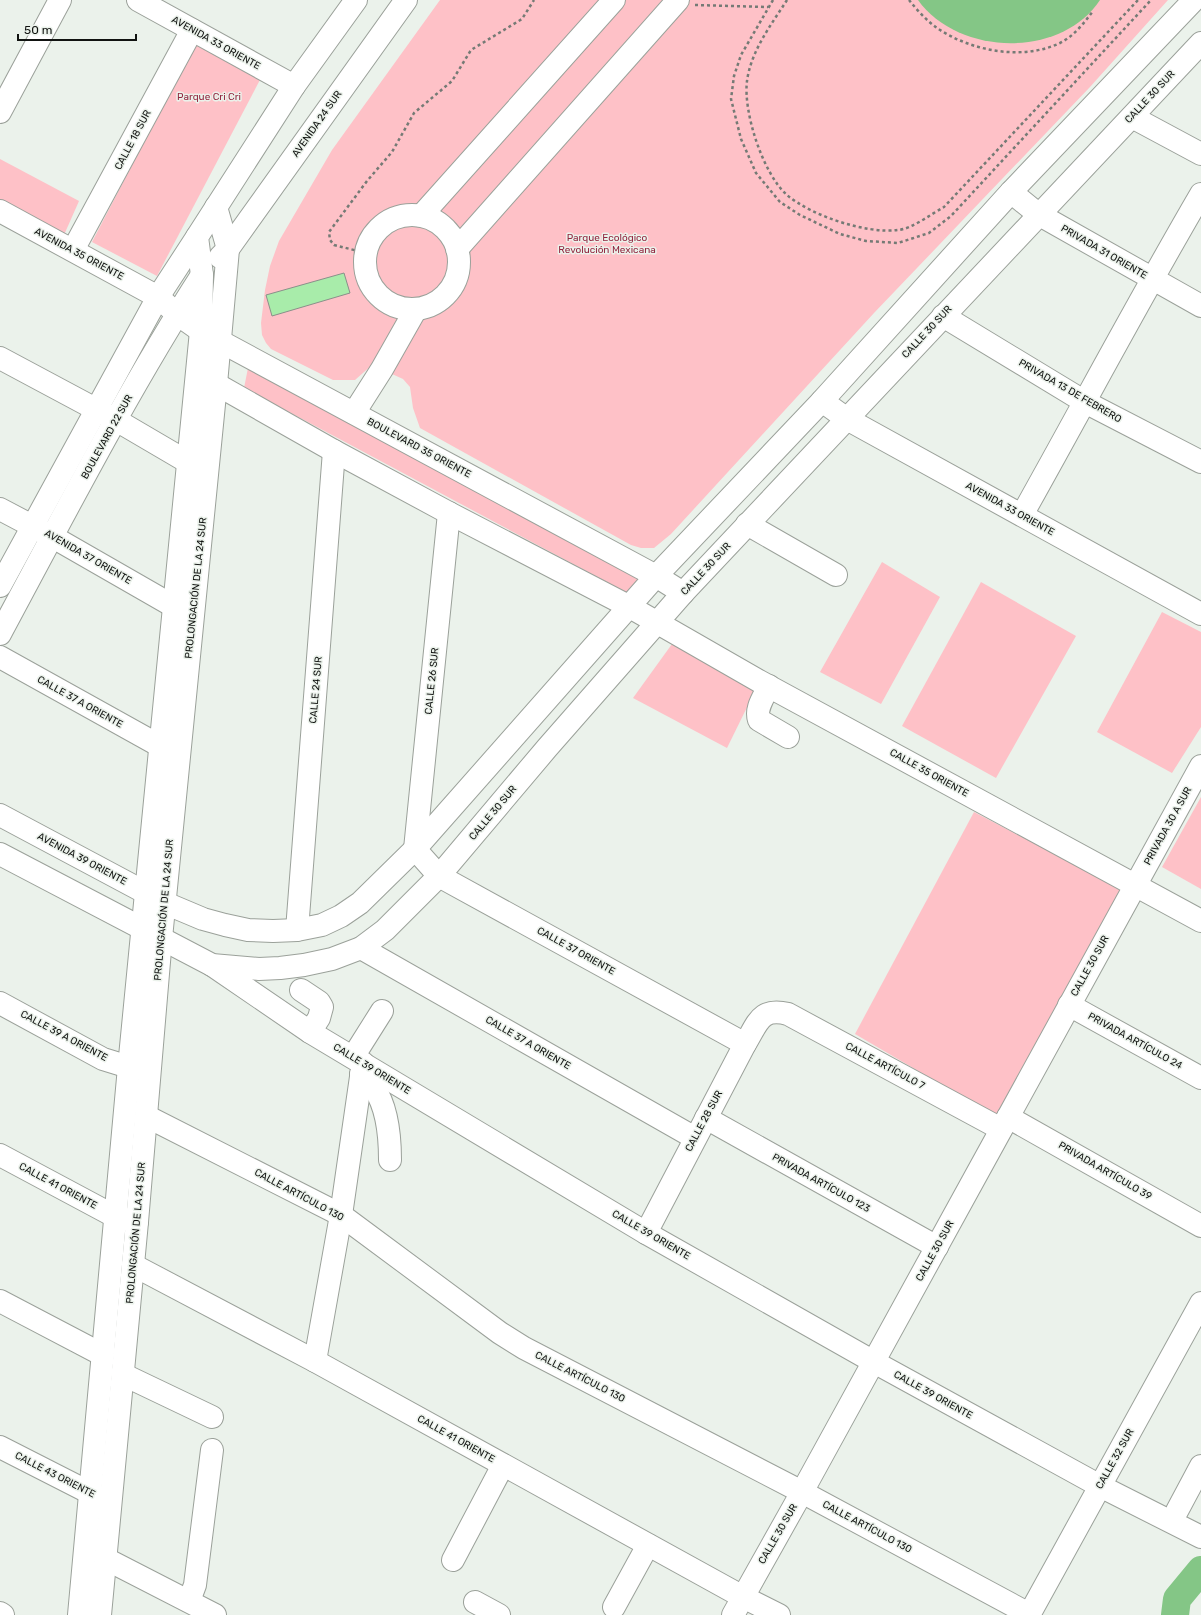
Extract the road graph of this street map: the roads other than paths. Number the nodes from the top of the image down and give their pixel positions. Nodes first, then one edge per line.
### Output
1 (60, 0) edge
2 (138, 0) edge
3 (356, 0) edge
4 (406, 0) edge
5 (614, 0) edge
6 (1194, 0) edge
7 (676, 2) edge
8 (192, 30) junction
9 (1201, 42) edge
10 (294, 86) junction
11 (0, 112) edge
12 (1132, 116) junction
13 (1201, 154) edge
14 (1011, 192) junction
15 (1201, 194) edge
16 (216, 207) junction
17 (0, 211) edge
18 (1038, 214) junction
19 (422, 216) junction
20 (197, 236) junction
21 (228, 249) junction
22 (457, 249) junction
23 (73, 250) junction
24 (202, 275) junction
25 (1151, 278) junction
26 (158, 296) junction
27 (1201, 306) edge
28 (416, 309) junction
29 (177, 314) junction
30 (942, 316) junction
31 (201, 331) junction
32 (220, 342) junction
33 (0, 358) edge
34 (197, 374) junction
35 (216, 384) junction
36 (822, 401) junction
37 (1085, 402) junction
38 (97, 410) junction
39 (354, 413) junction
40 (847, 419) junction
41 (116, 420) junction
42 (334, 451) junction
43 (188, 462) junction
44 (1201, 462) edge
45 (207, 473) junction
46 (0, 509) edge
47 (449, 513) junction
48 (1022, 515) junction
49 (747, 524) junction
50 (33, 526) junction
51 (53, 537) junction
52 (836, 575) dead end
53 (656, 576) junction
54 (0, 586) edge
55 (683, 593) junction
56 (174, 607) junction
57 (630, 607) junction
58 (1201, 614) edge
59 (658, 624) junction
60 (0, 634) edge
61 (0, 658) edge
62 (769, 686) junction
63 (788, 737) dead end
64 (160, 746) junction
65 (1201, 766) edge
66 (0, 815) edge
67 (415, 849) junction
68 (0, 854) edge
69 (439, 876) junction
70 (1135, 885) junction
71 (146, 893) junction
72 (165, 902) junction
73 (1201, 921) edge
74 (297, 930) junction
75 (152, 934) junction
76 (361, 948) junction
77 (212, 965) junction
78 (301, 990) dead end
79 (0, 1003) edge
80 (1069, 1005) junction
81 (382, 1011) dead end
82 (767, 1013) joint
83 (310, 1032) junction
84 (745, 1044) junction
85 (359, 1065) junction
86 (129, 1067) junction
87 (1201, 1078) edge
88 (146, 1116) junction
89 (706, 1118) junction
90 (1005, 1123) junction
91 (695, 1138) junction
92 (0, 1155) edge
93 (390, 1160) dead end
94 (341, 1215) junction
95 (116, 1217) junction
96 (137, 1222) junction
97 (1201, 1226) edge
98 (646, 1233) junction
99 (937, 1247) junction
100 (133, 1265) junction
101 (0, 1300) edge
102 (1201, 1303) edge
103 (103, 1355) junction
104 (315, 1361) junction
105 (874, 1362) junction
106 (122, 1374) junction
107 (212, 1417) dead end
108 (0, 1447) edge
109 (212, 1450) dead end
110 (504, 1465) junction
111 (1201, 1466) edge
112 (1100, 1486) junction
113 (802, 1492) junction
114 (90, 1493) junction
115 (110, 1503) junction
116 (1187, 1525) edge
117 (648, 1545) junction
118 (106, 1559) junction
119 (453, 1560) dead end
120 (475, 1602) dead end
121 (738, 1606) edge
122 (614, 1607) dead end
123 (200, 1610) edge
124 (0, 1614) edge
125 (1029, 1614) edge
126 (3, 1615) edge
127 (79, 1615) edge
128 (100, 1615) edge
129 (499, 1615) edge
130 (779, 1615) edge

1 - 11 street
2 - 8 street, AVENIDA 33 ORIENTE
3 - 10 street
4 - 21 street, AVENIDA 24 SUR
5 - 19 street
6 - 14 street
7 - 22 street
8 - 10 street, AVENIDA 33 ORIENTE
8 - 23 street, CALLE 18 SUR
9 - 12 street, CALLE 30 SUR
10 - 16 street
12 - 13 street
12 - 18 street, CALLE 30 SUR
14 - 18 street, PRIVADA 31 ORIENTE
14 - 36 street
15 - 25 street
16 - 20 street
16 - 21 street, PROLONGACIÓN DE LA 24 SUR
17 - 23 street, AVENIDA 35 ORIENTE
18 - 25 street, PRIVADA 31 ORIENTE
18 - 30 street, CALLE 30 SUR
19 - 22 street
19 - 28 street
20 - 24 street, PROLONGACIÓN DE LA 24 SUR
20 - 26 street
21 - 24 street, BOULEVARD 22 SUR
21 - 32 street, PROLONGACIÓN DE LA 24 SUR
22 - 28 street
23 - 26 street, AVENIDA 35 ORIENTE
24 - 29 street, BOULEVARD 22 SUR
24 - 31 street, PROLONGACIÓN DE LA 24 SUR
25 - 27 street, PRIVADA 31 ORIENTE
25 - 37 street
26 - 29 street, BOULEVARD 35 ORIENTE
26 - 38 street
28 - 39 street
29 - 31 street, BOULEVARD 35 ORIENTE
29 - 41 street, BOULEVARD 22 SUR
30 - 37 street, PRIVADA 13 DE FEBRERO
30 - 40 street, CALLE 30 SUR
31 - 32 street, BOULEVARD 35 ORIENTE
31 - 34 street, PROLONGACIÓN DE LA 24 SUR
32 - 35 street, PROLONGACIÓN DE LA 24 SUR
32 - 39 street, BOULEVARD 35 ORIENTE
33 - 38 street
34 - 35 street
34 - 43 street, PROLONGACIÓN DE LA 24 SUR
35 - 42 street
35 - 45 street, PROLONGACIÓN DE LA 24 SUR
36 - 40 street, AVENIDA 33 ORIENTE
36 - 53 street
37 - 44 street, PRIVADA 13 DE FEBRERO
37 - 48 street
38 - 41 street
38 - 50 street
39 - 53 street, BOULEVARD 35 ORIENTE
40 - 48 street, AVENIDA 33 ORIENTE
40 - 49 street, CALLE 30 SUR
41 - 43 street
41 - 51 street, BOULEVARD 22 SUR
42 - 47 street
42 - 74 street, CALLE 24 SUR
43 - 45 street
43 - 56 street, PROLONGACIÓN DE LA 24 SUR
45 - 72 street, PROLONGACIÓN DE LA 24 SUR
46 - 50 street, AVENIDA 37 ORIENTE
47 - 57 street
47 - 67 street, CALLE 26 SUR
48 - 58 street, AVENIDA 33 ORIENTE
49 - 52 street
49 - 55 street, CALLE 30 SUR
50 - 51 street, AVENIDA 37 ORIENTE
50 - 54 street
51 - 56 street, AVENIDA 37 ORIENTE
51 - 60 street, BOULEVARD 22 SUR
53 - 55 street, BOULEVARD 35 ORIENTE
53 - 57 street
55 - 59 street, CALLE 30 SUR
56 - 64 street, PROLONGACIÓN DE LA 24 SUR
57 - 59 street
57 - 67 street
59 - 62 street, CALLE 35 ORIENTE
59 - 69 street, CALLE 30 SUR
61 - 64 street, CALLE 37 A ORIENTE
62 - 63 street
62 - 70 street, CALLE 35 ORIENTE
64 - 71 street, PROLONGACIÓN DE LA 24 SUR
65 - 70 street, PRIVADA 30 A SUR
66 - 71 street, AVENIDA 39 ORIENTE
67 - 69 street, CALLE 37 ORIENTE
67 - 74 street
68 - 75 street
69 - 76 street, CALLE 30 SUR
69 - 84 street, CALLE 37 ORIENTE
70 - 73 street, CALLE 35 ORIENTE
70 - 80 street, CALLE 30 SUR
71 - 72 street, AVENIDA 39 ORIENTE
71 - 75 street, PROLONGACIÓN DE LA 24 SUR
72 - 74 street
72 - 75 street, PROLONGACIÓN DE LA 24 SUR
75 - 77 street, CALLE 30 SUR
75 - 86 street, PROLONGACIÓN DE LA 24 SUR
75 - 88 street, PROLONGACIÓN DE LA 24 SUR
76 - 77 street, CALLE 30 SUR
76 - 91 street, CALLE 37 A ORIENTE
77 - 83 street, CALLE 39 ORIENTE
78 - 83 street
79 - 86 street, CALLE 39 A ORIENTE
80 - 87 street, PRIVADA ARTÍCULO 24
80 - 90 street, CALLE 30 SUR
81 - 85 street
82 - 84 street, CALLE 28 SUR
82 - 90 street, CALLE ARTÍCULO 7
83 - 85 street, CALLE 39 ORIENTE
84 - 89 street, CALLE 28 SUR
85 - 93 street
85 - 94 street
85 - 98 street, CALLE 39 ORIENTE
86 - 95 street, PROLONGACIÓN DE LA 24 SUR
88 - 94 street, CALLE ARTÍCULO 130
88 - 96 street, PROLONGACIÓN DE LA 24 SUR
89 - 91 street, CALLE 28 SUR
89 - 99 street, PRIVADA ARTÍCULO 123
90 - 97 street, PRIVADA ARTÍCULO 39
90 - 99 street, CALLE 30 SUR
91 - 98 street, CALLE 28 SUR
92 - 95 street, CALLE 41 ORIENTE
94 - 104 street
94 - 113 street, CALLE ARTÍCULO 130
95 - 96 street, CALLE 41 ORIENTE
95 - 103 street, PROLONGACIÓN DE LA 24 SUR
96 - 100 street, PROLONGACIÓN DE LA 24 SUR
98 - 105 street, CALLE 39 ORIENTE
99 - 105 street, CALLE 30 SUR
100 - 104 street, CALLE 41 ORIENTE
100 - 106 street, PROLONGACIÓN DE LA 24 SUR
101 - 103 street
102 - 112 street, CALLE 32 SUR
103 - 114 street, PROLONGACIÓN DE LA 24 SUR
104 - 110 street, CALLE 41 ORIENTE
105 - 112 street, CALLE 39 ORIENTE
105 - 113 street, CALLE 30 SUR
106 - 107 street
106 - 115 street, PROLONGACIÓN DE LA 24 SUR
108 - 114 street, CALLE 43 ORIENTE
109 - 123 street
110 - 117 street, CALLE 41 ORIENTE
110 - 119 street
111 - 116 street
112 - 116 street, CALLE 39 ORIENTE
112 - 125 street, CALLE 32 SUR
113 - 121 street, CALLE 30 SUR
113 - 125 street, CALLE ARTÍCULO 130
114 - 115 street, CALLE 43 ORIENTE
114 - 127 street, PROLONGACIÓN DE LA 24 SUR
115 - 118 street, PROLONGACIÓN DE LA 24 SUR
117 - 121 street, CALLE 41 ORIENTE
117 - 122 street
118 - 123 street
118 - 128 street, PROLONGACIÓN DE LA 24 SUR
120 - 129 street
121 - 130 street, CALLE 41 ORIENTE
124 - 126 street

